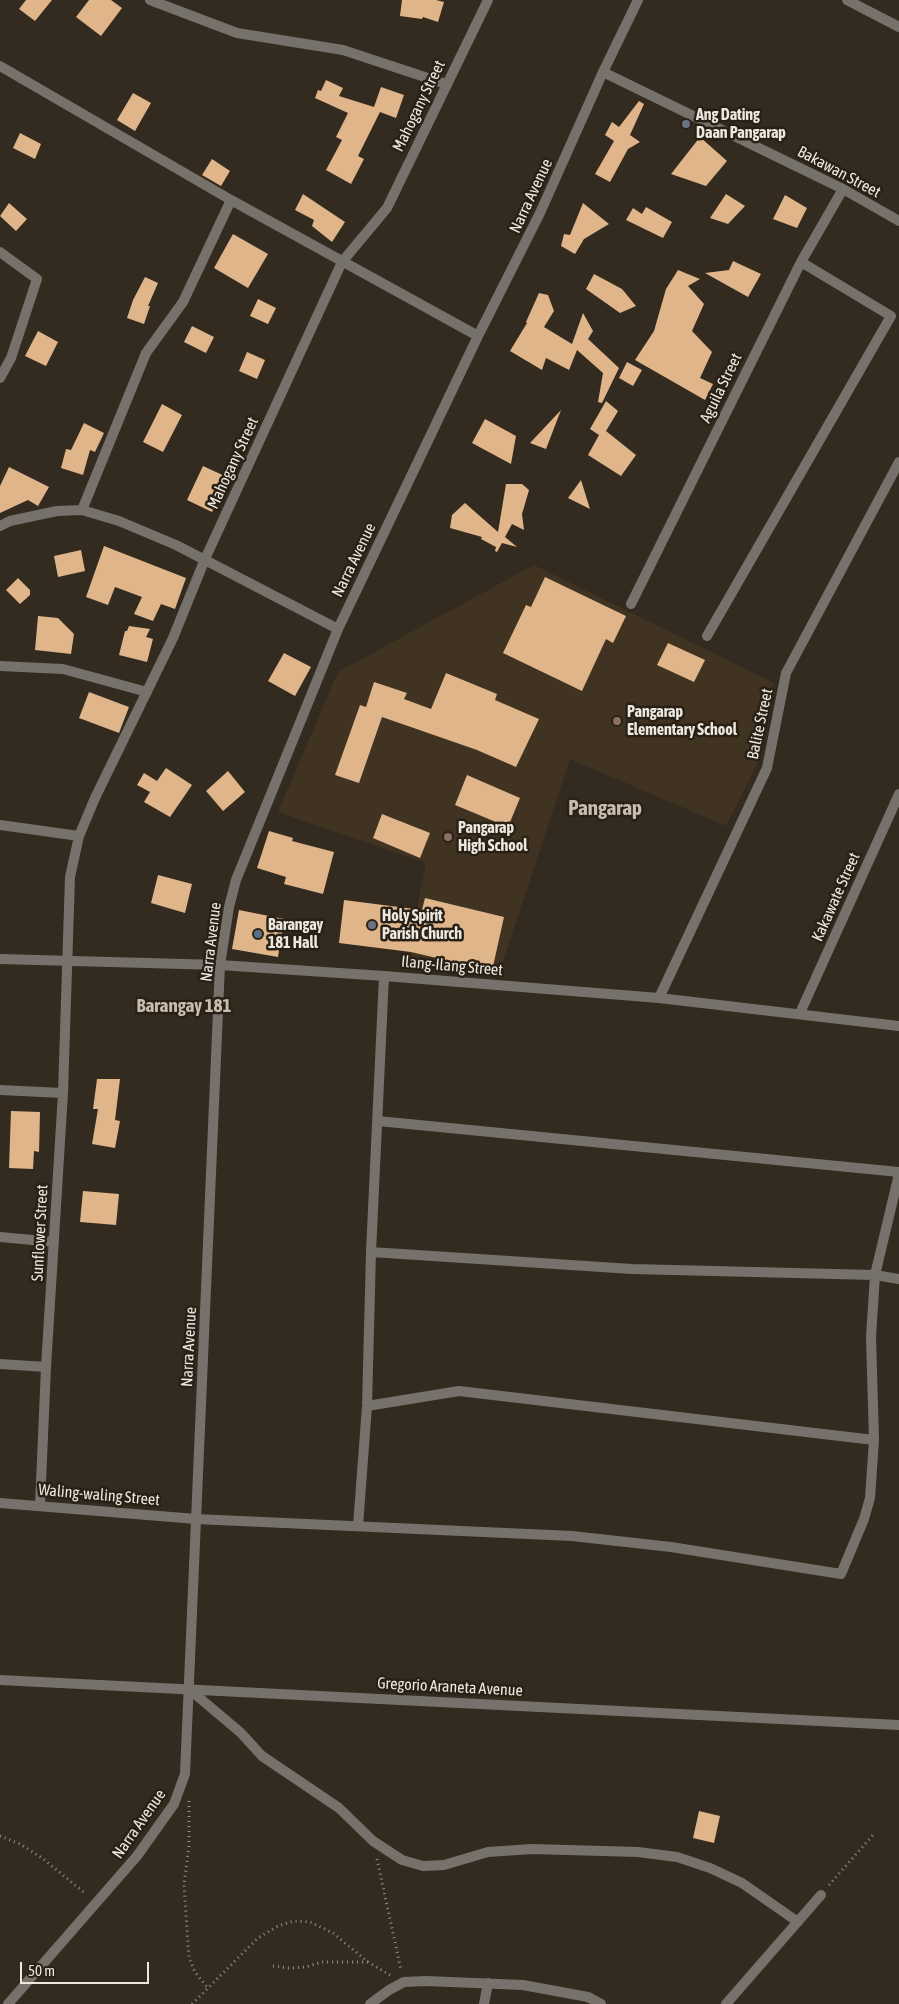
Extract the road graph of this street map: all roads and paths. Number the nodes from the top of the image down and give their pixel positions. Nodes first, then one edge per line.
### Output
1 (150, 0) edge
2 (488, 0) edge
3 (638, 0) edge
4 (847, 0) edge
5 (899, 27) edge
6 (0, 66) edge
7 (603, 72) junction
8 (446, 84) junction
9 (844, 189) junction
10 (231, 200) junction
11 (899, 221) edge
12 (0, 252) edge
13 (342, 262) junction
14 (801, 262) junction
15 (478, 336) junction
16 (0, 378) edge
17 (899, 462) edge
18 (82, 510) junction
19 (0, 526) edge
20 (205, 559) junction
21 (631, 604) dead end
22 (338, 629) junction
23 (707, 636) dead end
24 (0, 666) edge
25 (147, 692) junction
26 (899, 794) edge
27 (0, 825) edge
28 (79, 836) junction
29 (0, 959) edge
30 (66, 962) junction
31 (220, 965) junction
32 (384, 976) junction
33 (659, 998) junction
34 (800, 1014) junction
35 (899, 1026) edge
36 (0, 1090) edge
37 (63, 1093) junction
38 (378, 1121) junction
39 (899, 1173) edge
40 (0, 1238) edge
41 (54, 1242) junction
42 (371, 1252) junction
43 (874, 1275) junction
44 (899, 1279) edge
45 (0, 1364) edge
46 (46, 1367) junction
47 (367, 1406) junction
48 (874, 1440) junction
49 (0, 1503) edge
50 (40, 1505) junction
51 (196, 1519) junction
52 (358, 1526) junction
53 (0, 1680) edge
54 (189, 1689) junction
55 (899, 1724) edge
56 (185, 1774) junction
57 (873, 1835) dead end
58 (0, 1836) edge
59 (373, 1841) junction
60 (821, 1895) joint
61 (98, 1903) junction
62 (798, 1922) junction
63 (368, 1962) junction
64 (273, 1966) dead end
65 (404, 1982) junction
66 (488, 1983) junction
67 (207, 1987) junction
68 (8, 2004) edge
69 (192, 2004) edge
70 (370, 2004) edge
71 (484, 2004) edge
72 (601, 2004) edge
73 (726, 2004) edge

1 - 8 street
2 - 8 street, Mahogany Street
3 - 7 street, Narra Avenue
4 - 5 street
6 - 10 street
7 - 9 street, Bakawan Street
7 - 15 street, Narra Avenue
8 - 13 street, Mahogany Street
9 - 11 street, Bakawan Street
9 - 14 street, Aguila Street
10 - 13 street
10 - 18 street
12 - 16 street
13 - 15 street
13 - 20 street, Mahogany Street
14 - 21 street, Aguila Street
14 - 23 street
15 - 22 street, Narra Avenue
17 - 33 street, Balite Street
18 - 19 street
18 - 20 street
20 - 22 street
20 - 25 street, Mahogany Street
22 - 31 street, Narra Avenue
24 - 25 street
25 - 28 street, Mahogany Street
26 - 34 street, Kakawate Street
27 - 28 street
28 - 30 street, Mahogany Street
29 - 30 street, Ilang-Ilang Street
30 - 31 street, Ilang-Ilang Street
30 - 37 street, Sunflower Street
31 - 32 street, Ilang-Ilang Street
31 - 51 street, Narra Avenue
32 - 33 street, Ilang-Ilang Street
32 - 38 street
33 - 34 street, Ilang-Ilang Street
34 - 35 street, Ilang-Ilang Street
36 - 37 street
37 - 41 street, Sunflower Street
38 - 39 street
38 - 42 street
39 - 43 street
40 - 41 street
41 - 46 street, Sunflower Street
42 - 43 street
42 - 47 street
43 - 44 street
43 - 48 street
45 - 46 street
46 - 50 street, Sunflower Street
47 - 48 street
47 - 52 street
48 - 52 street, Waling-waling Street
49 - 50 street, Waling-waling Street
50 - 51 street, Waling-waling Street
51 - 52 street, Waling-waling Street
51 - 54 street, Narra Avenue
53 - 54 street, Gregorio Araneta Avenue
54 - 55 street, Gregorio Araneta Avenue
54 - 56 street, Narra Avenue
54 - 59 street
56 - 61 street, Narra Avenue
56 - 67 path
57 - 60 path
58 - 61 path
59 - 62 street
59 - 65 path
60 - 62 street
61 - 68 street, Narra Avenue
62 - 73 street
63 - 64 path
63 - 65 path
63 - 67 path
65 - 66 street
65 - 70 street
66 - 71 street
66 - 72 street
67 - 69 path

